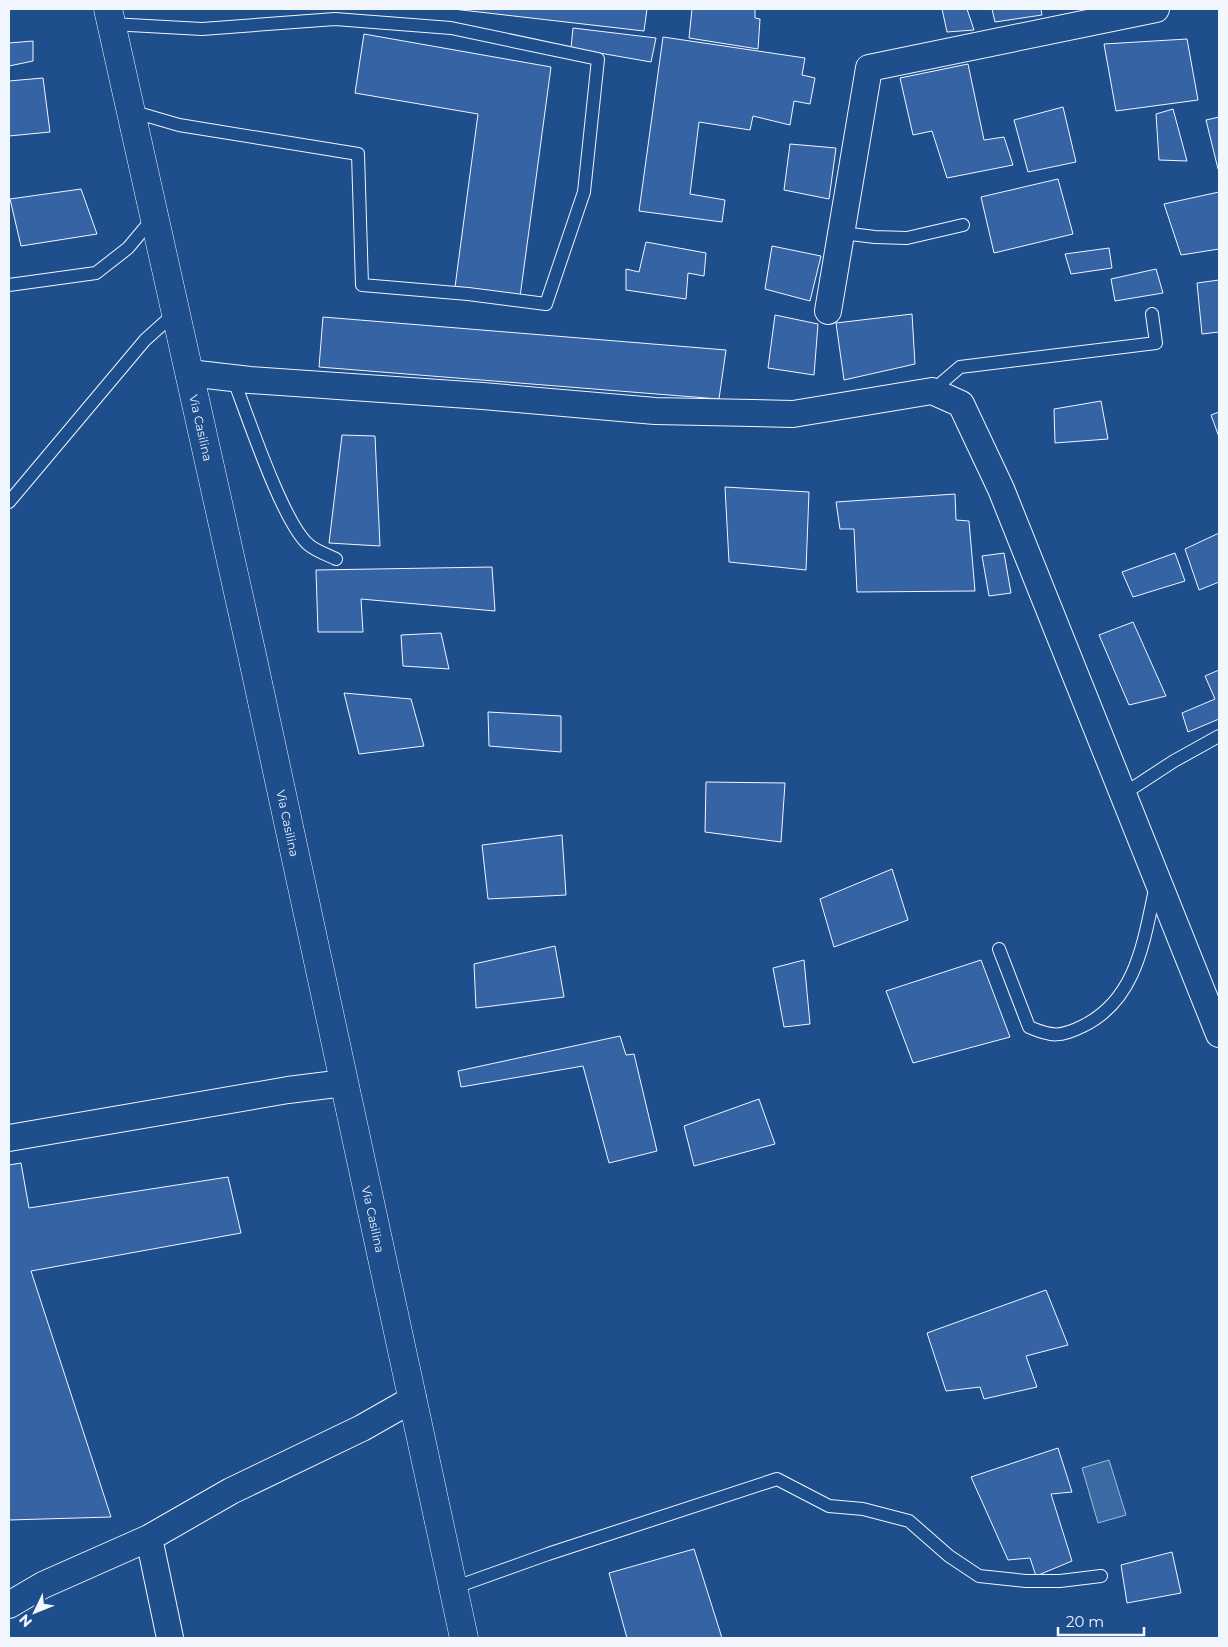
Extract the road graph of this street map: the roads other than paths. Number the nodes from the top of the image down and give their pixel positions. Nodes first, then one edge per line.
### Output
1 (1156, 9) edge
2 (109, 16) edge
3 (130, 110) junction
4 (154, 217) junction
5 (963, 225) dead end
6 (842, 232) junction
7 (9, 285) edge
8 (828, 311) dead end
9 (176, 313) junction
10 (1152, 314) dead end
11 (189, 373) junction
12 (233, 378) junction
13 (932, 390) junction
14 (9, 502) edge
15 (336, 559) dead end
16 (1219, 736) edge
17 (1122, 795) junction
18 (1157, 880) junction
19 (999, 949) dead end
20 (1219, 1034) edge
21 (344, 1083) junction
22 (9, 1138) edge
23 (413, 1399) junction
24 (149, 1538) junction
25 (1101, 1576) dead end
26 (453, 1588) junction
27 (9, 1605) edge
28 (170, 1638) edge
29 (464, 1638) edge

1 - 6 street
2 - 3 main road, Via Casilina
2 - 3 lane
3 - 4 main road, Via Casilina
4 - 7 lane
4 - 9 main road, Via Casilina
5 - 6 lane
6 - 8 street
9 - 11 main road, Via Casilina
9 - 14 lane
10 - 13 lane
11 - 12 street
11 - 21 main road, Via Casilina
12 - 13 street
12 - 15 lane
13 - 17 street
16 - 17 lane
17 - 18 street
18 - 19 lane
18 - 20 street
21 - 22 street
21 - 23 main road, Via Casilina
23 - 24 street
23 - 26 main road, Via Casilina
24 - 27 street
24 - 28 street
25 - 26 lane
26 - 29 main road, Via Casilina

